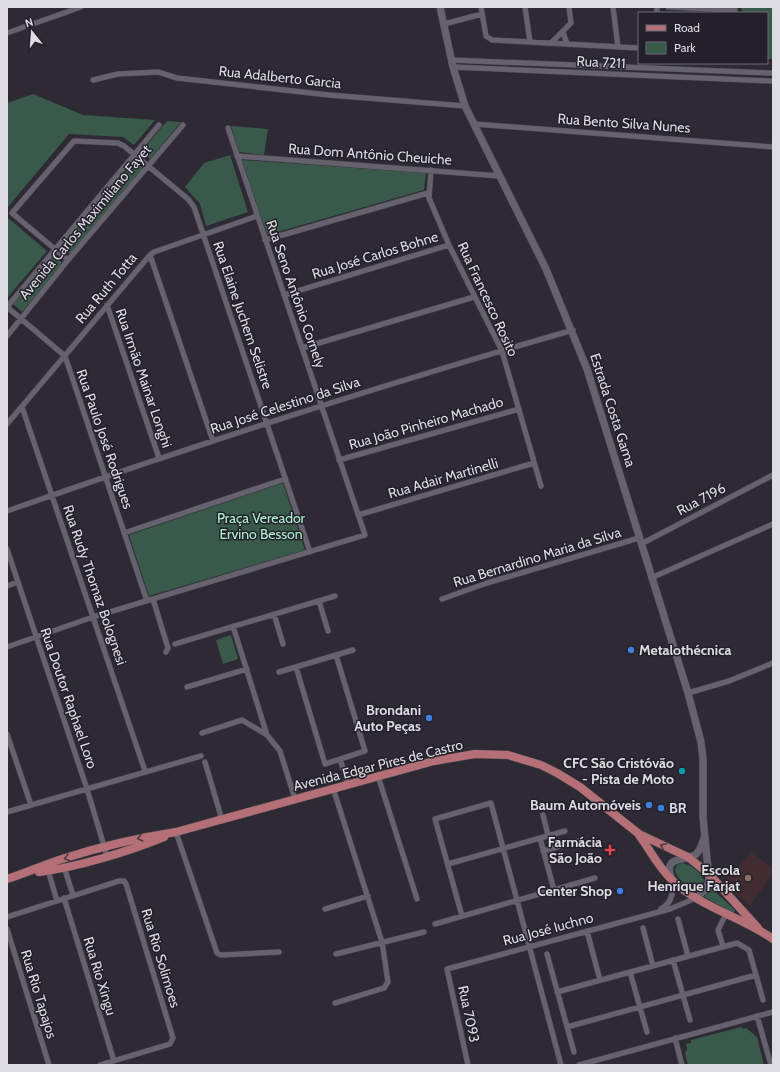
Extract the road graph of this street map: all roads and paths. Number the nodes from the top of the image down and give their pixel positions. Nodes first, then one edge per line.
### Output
1 (80, 7) edge
2 (440, 7) edge
3 (481, 7) edge
4 (525, 7) edge
5 (569, 7) edge
6 (613, 7) edge
7 (668, 7) edge
8 (735, 10) edge
9 (482, 14) junction
10 (444, 24) junction
11 (563, 32) junction
12 (7, 33) edge
13 (530, 42) junction
14 (551, 43) junction
15 (567, 44) junction
16 (618, 47) junction
17 (638, 48) edge
18 (452, 63) junction
19 (771, 73) dead end
20 (93, 80) dead end
21 (771, 81) dead end
22 (465, 106) junction
23 (474, 124) junction
24 (183, 125) dead end
25 (159, 126) dead end
26 (228, 128) dead end
27 (773, 147) edge
28 (136, 154) junction
29 (237, 156) junction
30 (149, 165) junction
31 (431, 170) junction
32 (500, 176) junction
33 (428, 193) junction
34 (257, 216) junction
35 (203, 235) junction
36 (265, 240) junction
37 (449, 245) junction
38 (56, 249) junction
39 (150, 254) junction
40 (68, 260) junction
41 (284, 295) junction
42 (474, 297) junction
43 (107, 306) junction
44 (7, 307) edge
45 (20, 318) junction
46 (573, 330) junction
47 (7, 336) edge
48 (302, 348) junction
49 (502, 351) junction
50 (65, 356) junction
51 (321, 405) junction
52 (22, 407) junction
53 (519, 410) junction
54 (266, 423) junction
55 (7, 424) edge
56 (213, 440) junction
57 (159, 458) junction
58 (339, 460) junction
59 (534, 463) junction
60 (773, 475) edge
61 (105, 476) junction
62 (285, 479) junction
63 (541, 486) dead end
64 (52, 495) junction
65 (7, 511) edge
66 (358, 515) junction
67 (773, 524) edge
68 (124, 533) junction
69 (640, 541) junction
70 (7, 549) edge
71 (310, 552) junction
72 (651, 578) junction
73 (18, 582) junction
74 (7, 586) edge
75 (335, 596) dead end
76 (153, 599) junction
77 (442, 599) dead end
78 (147, 601) junction
79 (319, 601) junction
80 (274, 614) junction
81 (92, 618) junction
82 (233, 626) junction
83 (328, 631) dead end
84 (36, 637) junction
85 (175, 644) dead end
86 (283, 644) dead end
87 (7, 647) edge
88 (353, 650) dead end
89 (166, 652) dead end
90 (336, 655) junction
91 (773, 665) edge
92 (296, 667) junction
93 (247, 670) junction
94 (279, 672) dead end
95 (187, 687) dead end
96 (688, 693) junction
97 (202, 732) dead end
98 (7, 734) edge
99 (267, 735) junction
100 (202, 756) dead end
101 (340, 759) junction
102 (205, 762) dead end
103 (145, 771) junction
104 (378, 776) junction
105 (348, 784) junction
106 (333, 788) junction
107 (87, 789) junction
108 (295, 799) junction
109 (31, 805) junction
110 (7, 812) edge
111 (543, 815) dead end
112 (222, 820) junction
113 (565, 831) dead end
114 (176, 832) junction
115 (639, 834) junction
116 (548, 835) junction
117 (540, 838) junction
118 (704, 838) junction
119 (578, 841) dead end
120 (105, 847) junction
121 (504, 848) junction
122 (544, 851) junction
123 (107, 856) junction
124 (688, 858) junction
125 (448, 864) junction
126 (64, 867) junction
127 (48, 870) junction
128 (28, 873) junction
129 (709, 874) junction
130 (7, 878) edge
131 (595, 878) dead end
132 (672, 881) junction
133 (554, 890) junction
134 (73, 896) junction
135 (368, 896) junction
136 (64, 898) junction
137 (696, 898) junction
138 (417, 900) dead end
139 (518, 900) junction
140 (57, 901) junction
141 (324, 909) dead end
142 (655, 912) junction
143 (727, 912) junction
144 (462, 916) junction
145 (7, 917) edge
146 (678, 919) dead end
147 (435, 924) dead end
148 (643, 928) dead end
149 (758, 928) junction
150 (7, 929) edge
151 (587, 931) junction
152 (424, 932) dead end
153 (773, 939) edge
154 (382, 942) junction
155 (723, 946) junction
156 (529, 947) junction
157 (279, 952) dead end
158 (336, 954) dead end
159 (546, 954) dead end
160 (688, 956) junction
161 (673, 960) junction
162 (653, 966) junction
163 (447, 969) joint
164 (630, 972) junction
165 (756, 975) junction
166 (600, 980) junction
167 (557, 992) junction
168 (683, 996) junction
169 (763, 1000) dead end
170 (335, 1003) dead end
171 (640, 1008) junction
172 (773, 1012) edge
173 (757, 1016) junction
174 (690, 1020) dead end
175 (567, 1027) junction
176 (647, 1032) dead end
177 (675, 1038) junction
178 (574, 1052) dead end
179 (114, 1061) junction
180 (49, 1065) edge
181 (100, 1065) edge
182 (468, 1065) edge
183 (561, 1065) edge
184 (579, 1065) edge
185 (682, 1065) edge
186 (771, 1065) edge

1 - 12 street
2 - 10 main road, Estrada Costa Gama
3 - 9 street
4 - 13 street
5 - 11 street
6 - 16 street
7 - 8 street
9 - 10 street
9 - 13 street
10 - 18 main road, Estrada Costa Gama
11 - 14 street
11 - 15 street
13 - 14 street
14 - 15 street
15 - 16 street
16 - 17 street
18 - 19 street
18 - 21 street, Rua 7211
18 - 22 main road, Estrada Costa Gama
20 - 22 street, Rua Adalberto Garcia
22 - 23 main road, Estrada Costa Gama
23 - 27 street, Rua Bento Silva Nunes
23 - 32 main road, Estrada Costa Gama
24 - 30 street, Avenida Carlos Maximiliano Fayet
25 - 28 street, Avenida Carlos Maximiliano Fayet
26 - 29 street, Rua Seno Antônio Cornely
28 - 30 street, Rua Elaine Juchem Selistre
28 - 38 street, Avenida Carlos Maximiliano Fayet
28 - 38 street, Rua Elaine Juchem Selistre
29 - 31 street, Rua Dom Antônio Cheuiche
29 - 34 street, Rua Seno Antônio Cornely
30 - 35 street, Rua Elaine Juchem Selistre
30 - 40 street, Avenida Carlos Maximiliano Fayet
31 - 32 street, Rua Dom Antônio Cheuiche
31 - 33 street, Rua Francesco Rosito
32 - 46 main road, Estrada Costa Gama
33 - 36 street
33 - 37 street, Rua Francesco Rosito
34 - 35 street, Rua Ruth Totta
34 - 36 street, Rua Seno Antônio Cornely
35 - 39 street, Rua Ruth Totta
35 - 54 street, Rua Elaine Juchem Selistre
36 - 41 street, Rua Seno Antônio Cornely
37 - 41 street, Rua José Carlos Bohne
37 - 42 street, Rua Francesco Rosito
38 - 40 street
38 - 44 street, Avenida Carlos Maximiliano Fayet
39 - 43 street, Rua Ruth Totta
39 - 56 street
40 - 45 street, Avenida Carlos Maximiliano Fayet
41 - 48 street, Rua Seno Antônio Cornely
42 - 48 street
42 - 49 street, Rua Francesco Rosito
43 - 50 street, Rua Ruth Totta
43 - 57 street, Rua Irmão Mainar Longhi
44 - 45 street, Rua Paulo José Rodrigues
45 - 47 street, Avenida Carlos Maximiliano Fayet
45 - 50 street, Rua Paulo José Rodrigues
46 - 49 street, Rua José Celestino da Silva
46 - 69 main road, Estrada Costa Gama
48 - 51 street, Rua Seno Antônio Cornely
49 - 51 street, Rua José Celestino da Silva
49 - 53 street, Rua Francesco Rosito
50 - 52 street, Rua Ruth Totta
50 - 61 street, Rua Paulo José Rodrigues
51 - 54 street, Rua José Celestino da Silva
51 - 58 street, Rua Seno Antônio Cornely
52 - 55 street, Rua Ruth Totta
52 - 64 street, Rua Rudy Thomaz Bolognesi
53 - 58 street, Rua João Pinheiro Machado
53 - 59 street, Rua Francesco Rosito
54 - 56 street, Rua José Celestino da Silva
54 - 62 street, Rua Elaine Juchem Selistre
56 - 57 street, Rua José Celestino da Silva
57 - 61 street, Rua José Celestino da Silva
58 - 66 street, Rua Seno Antônio Cornely
59 - 63 street, Rua Francesco Rosito
59 - 66 street, Rua Adair Martinelli
60 - 69 street, Rua 7196
61 - 64 street, Rua José Celestino da Silva
61 - 68 street, Rua Paulo José Rodrigues
62 - 68 street
62 - 71 street, Rua Elaine Juchem Selistre
64 - 65 street, Rua José Celestino da Silva
64 - 81 street, Rua Rudy Thomaz Bolognesi
66 - 71 street, Rua Seno Antônio Cornely
67 - 72 street
68 - 78 street, Rua Paulo José Rodrigues
69 - 72 main road, Estrada Costa Gama
69 - 77 street, Rua Bernardino Maria da Silva
70 - 73 street, Rua Doutor Raphael Loro
71 - 76 street
72 - 96 main road, Estrada Costa Gama
73 - 74 street
73 - 84 street, Rua Doutor Raphael Loro
75 - 79 street
76 - 78 street
76 - 89 street
78 - 81 street
79 - 80 street
79 - 83 street
80 - 82 street
80 - 86 street
81 - 84 street
81 - 103 street, Rua Rudy Thomaz Bolognesi
82 - 85 street
82 - 93 street
84 - 87 street
84 - 107 street, Rua Doutor Raphael Loro
88 - 90 street
90 - 92 street
90 - 101 street
91 - 96 street
92 - 94 street
92 - 101 street
93 - 95 street
93 - 99 street
96 - 118 main road, Estrada Costa Gama
97 - 99 street
98 - 109 street
99 - 108 street
100 - 103 street
101 - 105 street
102 - 112 street
103 - 107 street
104 - 105 main road, Avenida Edgar Pires de Castro
104 - 115 main road, Avenida Edgar Pires de Castro
104 - 138 street
105 - 106 main road, Avenida Edgar Pires de Castro
106 - 108 main road, Avenida Edgar Pires de Castro
106 - 135 street
107 - 109 street
107 - 120 street, Rua Doutor Raphael Loro
108 - 112 main road, Avenida Edgar Pires de Castro
109 - 110 street
111 - 116 street
112 - 114 main road, Avenida Edgar Pires de Castro
113 - 116 street
114 -> 120 main road, Avenida Edgar Pires de Castro
114 - 123 main road, Avenida Edgar Pires de Castro
114 - 157 street
124 -> 115 main road, Avenida Edgar Pires de Castro
115 - 132 main road, Avenida Edgar Pires de Castro
116 - 117 street
117 - 121 street
117 - 122 street
118 - 124 main road, Estrada Costa Gama
118 - 129 main road, Estrada Costa Gama
119 - 122 street
120 - 123 street, Rua Doutor Raphael Loro
120 -> 128 main road, Avenida Edgar Pires de Castro
121 - 125 street
121 - 125 street
121 - 139 street
122 - 133 street
123 - 126 main road, Avenida Edgar Pires de Castro
124 - 129 main road, Avenida Edgar Pires de Castro
124 - 132 main road
125 - 144 street
126 - 127 main road, Avenida Edgar Pires de Castro
126 - 134 street
127 - 128 main road, Avenida Edgar Pires de Castro
127 - 140 street
128 - 130 main road, Avenida Edgar Pires de Castro
129 - 137 main road
129 - 149 main road, Avenida Edgar Pires de Castro
131 - 133 street
132 - 137 main road, Avenida Edgar Pires de Castro
132 - 142 street, Rua José Iuchno
133 - 139 street
134 - 136 street
134 - 179 street, Rua Rio Solimoes
135 - 141 street
135 - 154 street
136 - 140 street
136 - 179 street, Rua Rio Xingu
137 - 142 street, Rua José Iuchno
137 - 143 main road, Avenida Edgar Pires de Castro
139 - 144 street
139 - 156 street
140 - 145 street
142 - 151 street, Rua José Iuchno
143 - 149 main road, Avenida Edgar Pires de Castro
143 - 155 street
144 - 147 street
146 - 160 street
148 - 162 street
149 - 153 main road, Avenida Edgar Pires de Castro
150 - 180 street, Rua Rio Tapajos
151 - 156 street, Rua José Iuchno
151 - 166 street
152 - 154 street
154 - 158 street
154 - 170 street
155 - 160 street
155 - 165 street
156 - 163 street, Rua José Iuchno
156 - 183 street
159 - 167 street
160 - 161 street
161 - 162 street
161 - 168 street
162 - 164 street
163 - 182 street, Rua 7093
164 - 166 street
164 - 171 street
165 - 168 street
165 - 169 street
166 - 167 street
167 - 175 street
168 - 171 street
168 - 174 street
171 - 175 street
171 - 176 street
172 - 173 street
173 - 177 street
173 - 186 street
175 - 178 street
177 - 184 street
177 - 185 street
179 - 181 street

